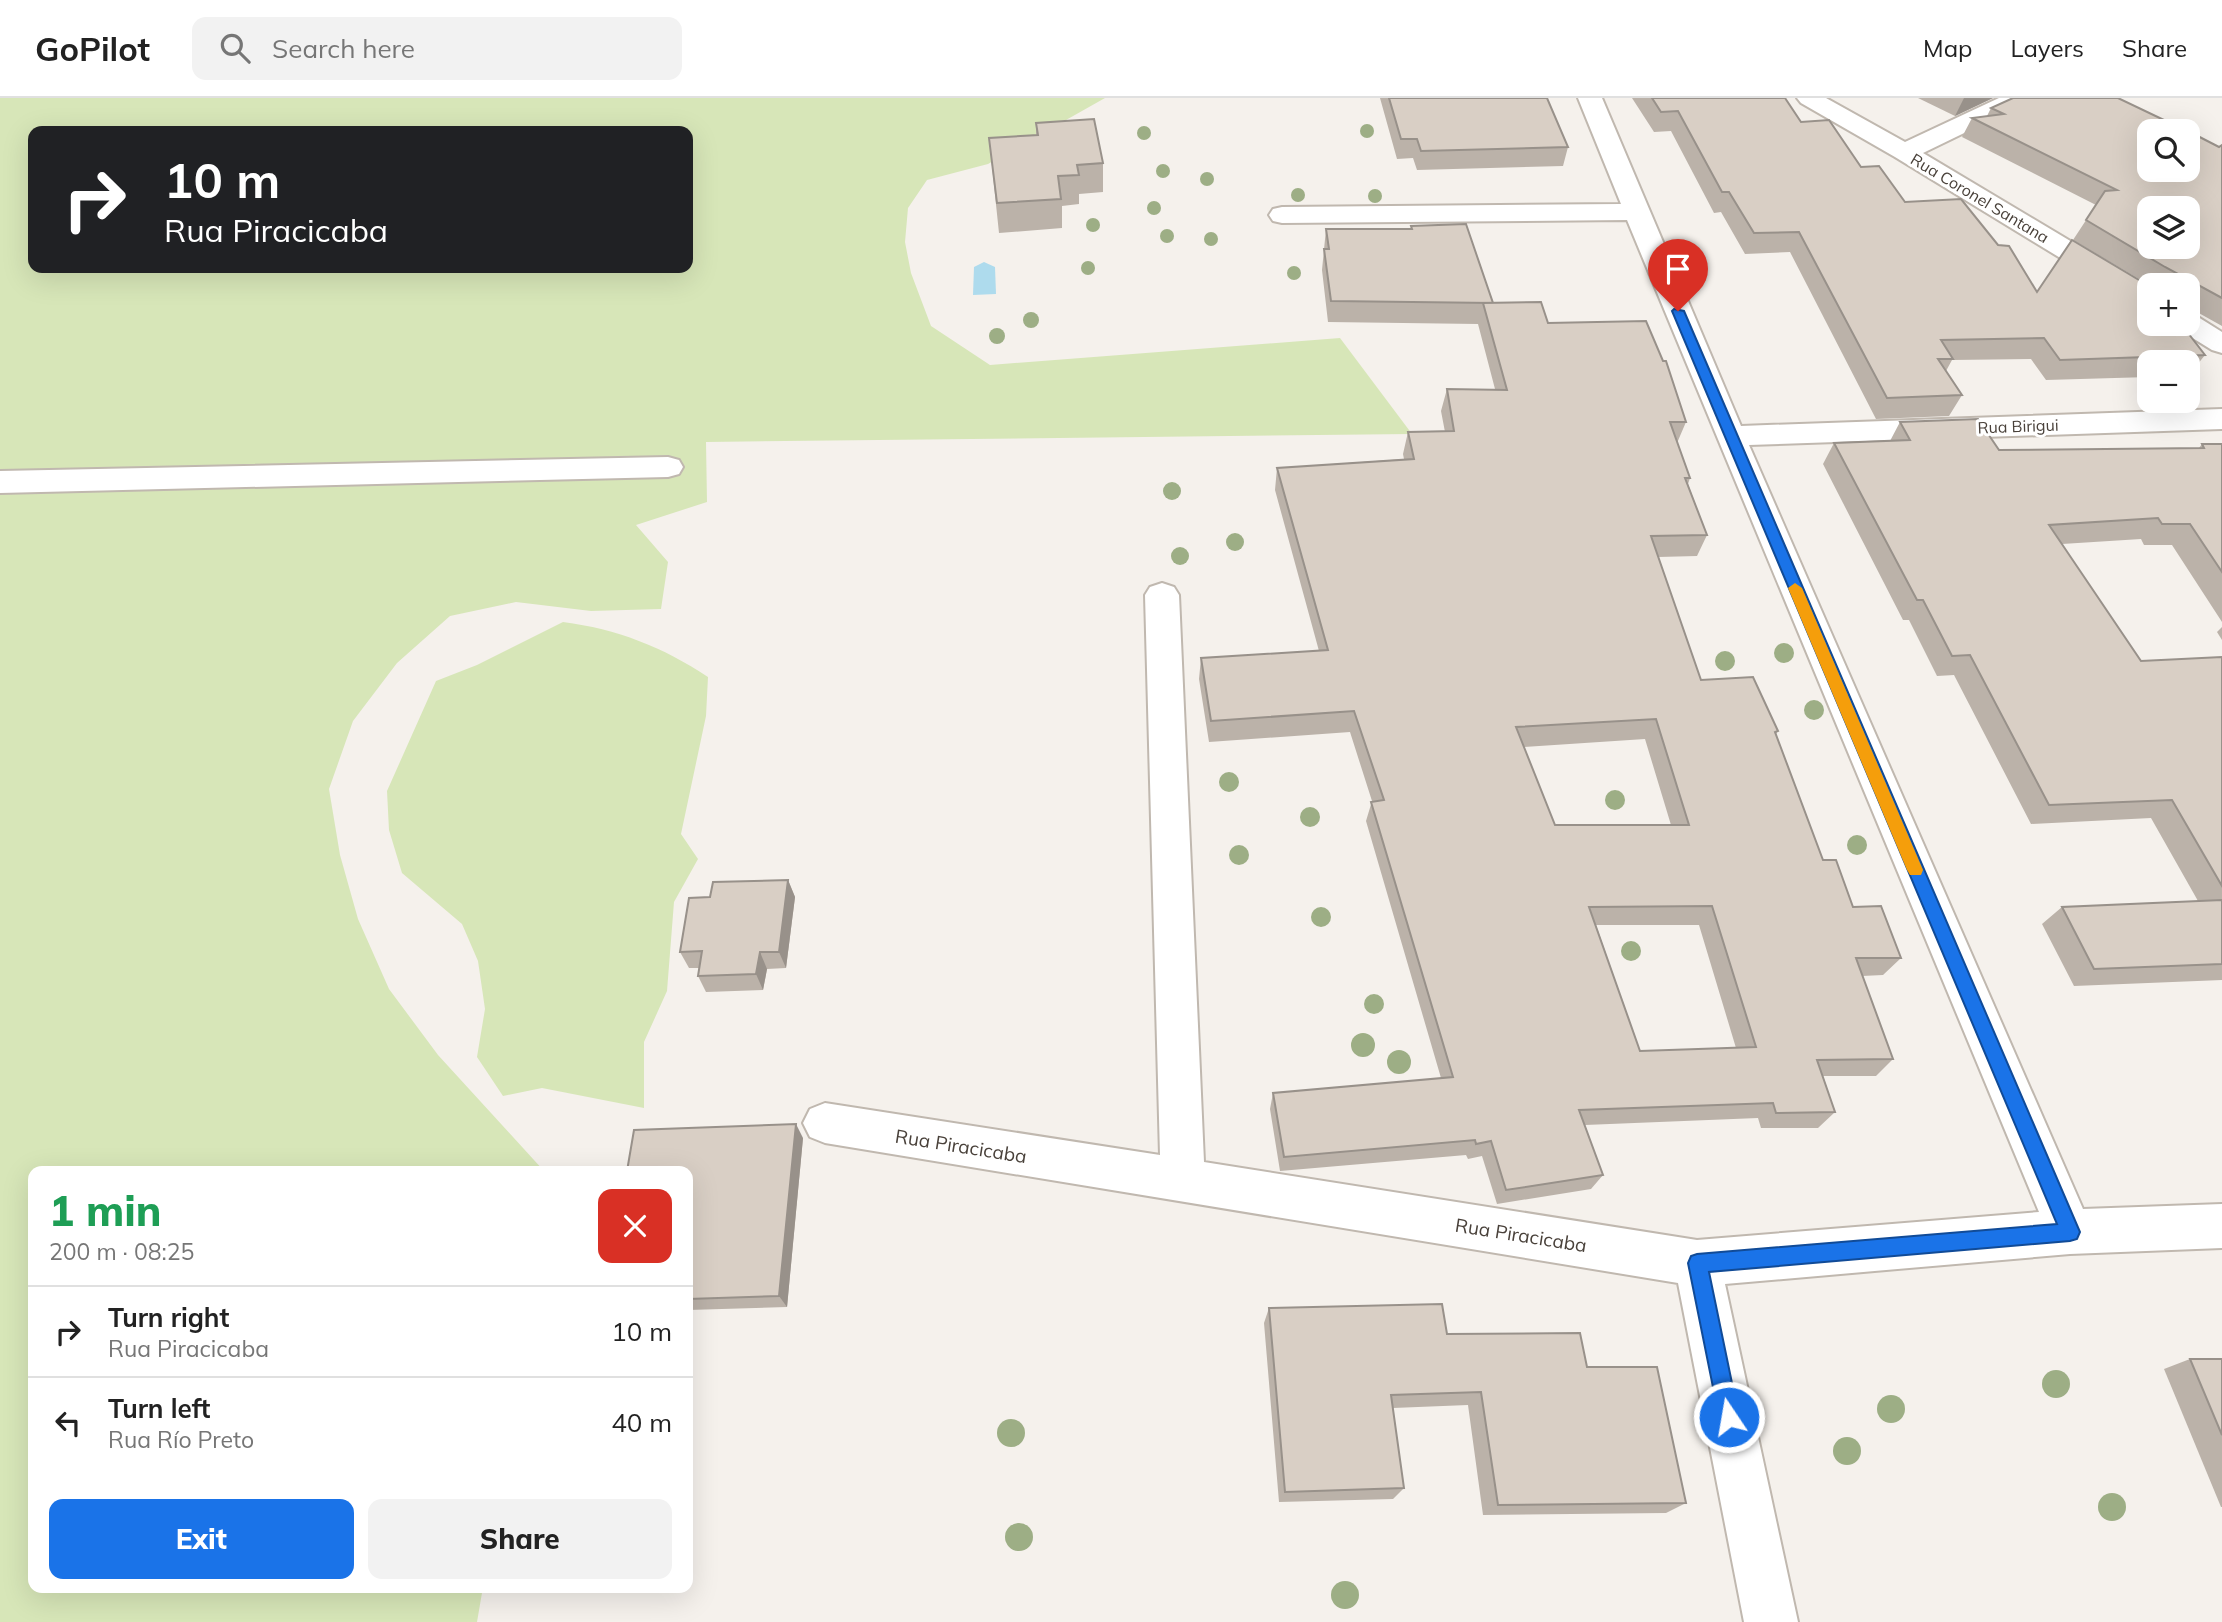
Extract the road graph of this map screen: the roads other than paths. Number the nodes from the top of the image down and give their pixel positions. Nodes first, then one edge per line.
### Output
1 (1590, 98) edge
2 (1809, 98) edge
3 (2018, 98) edge
4 (1904, 152) junction
5 (1636, 212) junction
6 (1282, 215) dead end
7 (2137, 293) edge
8 (2200, 330) edge
9 (2222, 344) edge
10 (2222, 419) edge
11 (1730, 436) junction
12 (668, 467) dead end
13 (0, 482) edge
14 (1162, 595) dead end
15 (825, 1124) dead end
16 (1183, 1182) junction
17 (2222, 1226) edge
18 (2070, 1232) junction
19 (1697, 1263) junction
20 (1771, 1622) edge

1 - 5 street
2 - 4 street, Rua Coronel Santana
3 - 4 street
4 - 7 street, Rua Coronel Santana
5 - 6 street
5 - 11 street
8 - 9 street
10 - 11 street, Rua Birigui
11 - 18 street
12 - 13 street
14 - 16 street
15 - 16 street, Rua Piracicaba
16 - 19 street, Rua Piracicaba
17 - 18 street, Rua Piracicaba
18 - 19 street, Rua Piracicaba
19 - 20 street

